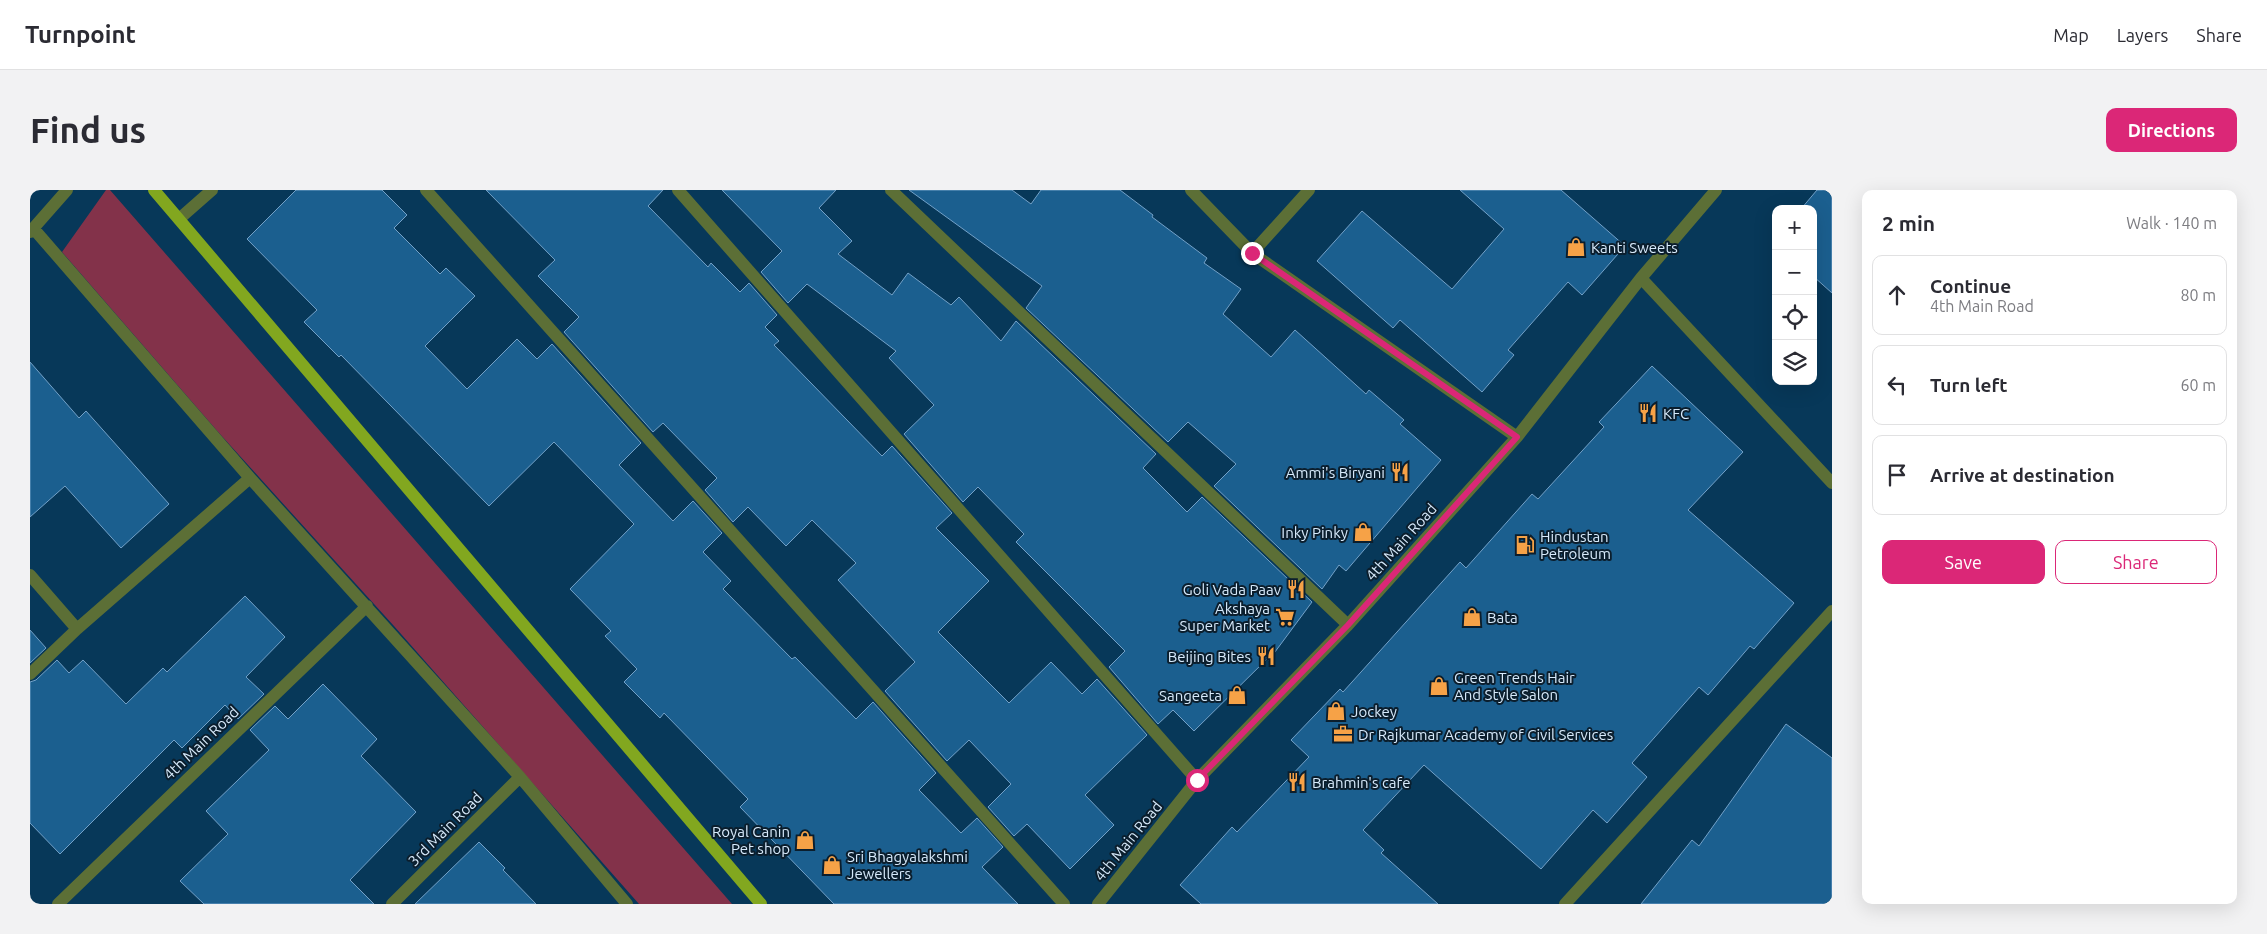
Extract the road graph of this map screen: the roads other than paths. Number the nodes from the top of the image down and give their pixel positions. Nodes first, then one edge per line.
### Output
1 (67, 190) edge
2 (154, 190) edge
3 (212, 190) edge
4 (426, 190) edge
5 (678, 190) edge
6 (891, 190) edge
7 (1191, 190) edge
8 (1309, 190) edge
9 (1716, 190) edge
10 (179, 219) junction
11 (31, 230) edge
12 (1252, 253) junction
13 (1642, 278) junction
14 (1517, 437) junction
15 (250, 478) junction
16 (1832, 483) edge
17 (30, 575) edge
18 (367, 606) junction
19 (1832, 611) edge
20 (1348, 625) junction
21 (77, 630) junction
22 (30, 674) edge
23 (520, 777) junction
24 (1197, 780) junction
25 (58, 904) edge
26 (392, 904) edge
27 (626, 904) edge
28 (761, 904) edge
29 (1064, 904) edge
30 (1098, 904) edge
31 (1565, 904) edge

1 - 11 street
2 - 10 main road
3 - 10 street
4 - 29 street
5 - 24 street
6 - 20 street
7 - 12 street
8 - 12 street
9 - 13 street, 4th Main Road
10 - 28 main road
11 - 15 street
12 - 14 street
13 - 14 street, 4th Main Road
13 - 16 street
14 - 20 street, 4th Main Road
15 - 18 street
15 - 21 street
17 - 21 street
18 - 23 street
18 - 25 street, 4th Main Road
19 - 31 street
20 - 24 street, 4th Main Road
21 - 22 street
23 - 26 street, 3rd Main Road
23 - 27 street
24 - 30 street, 4th Main Road

